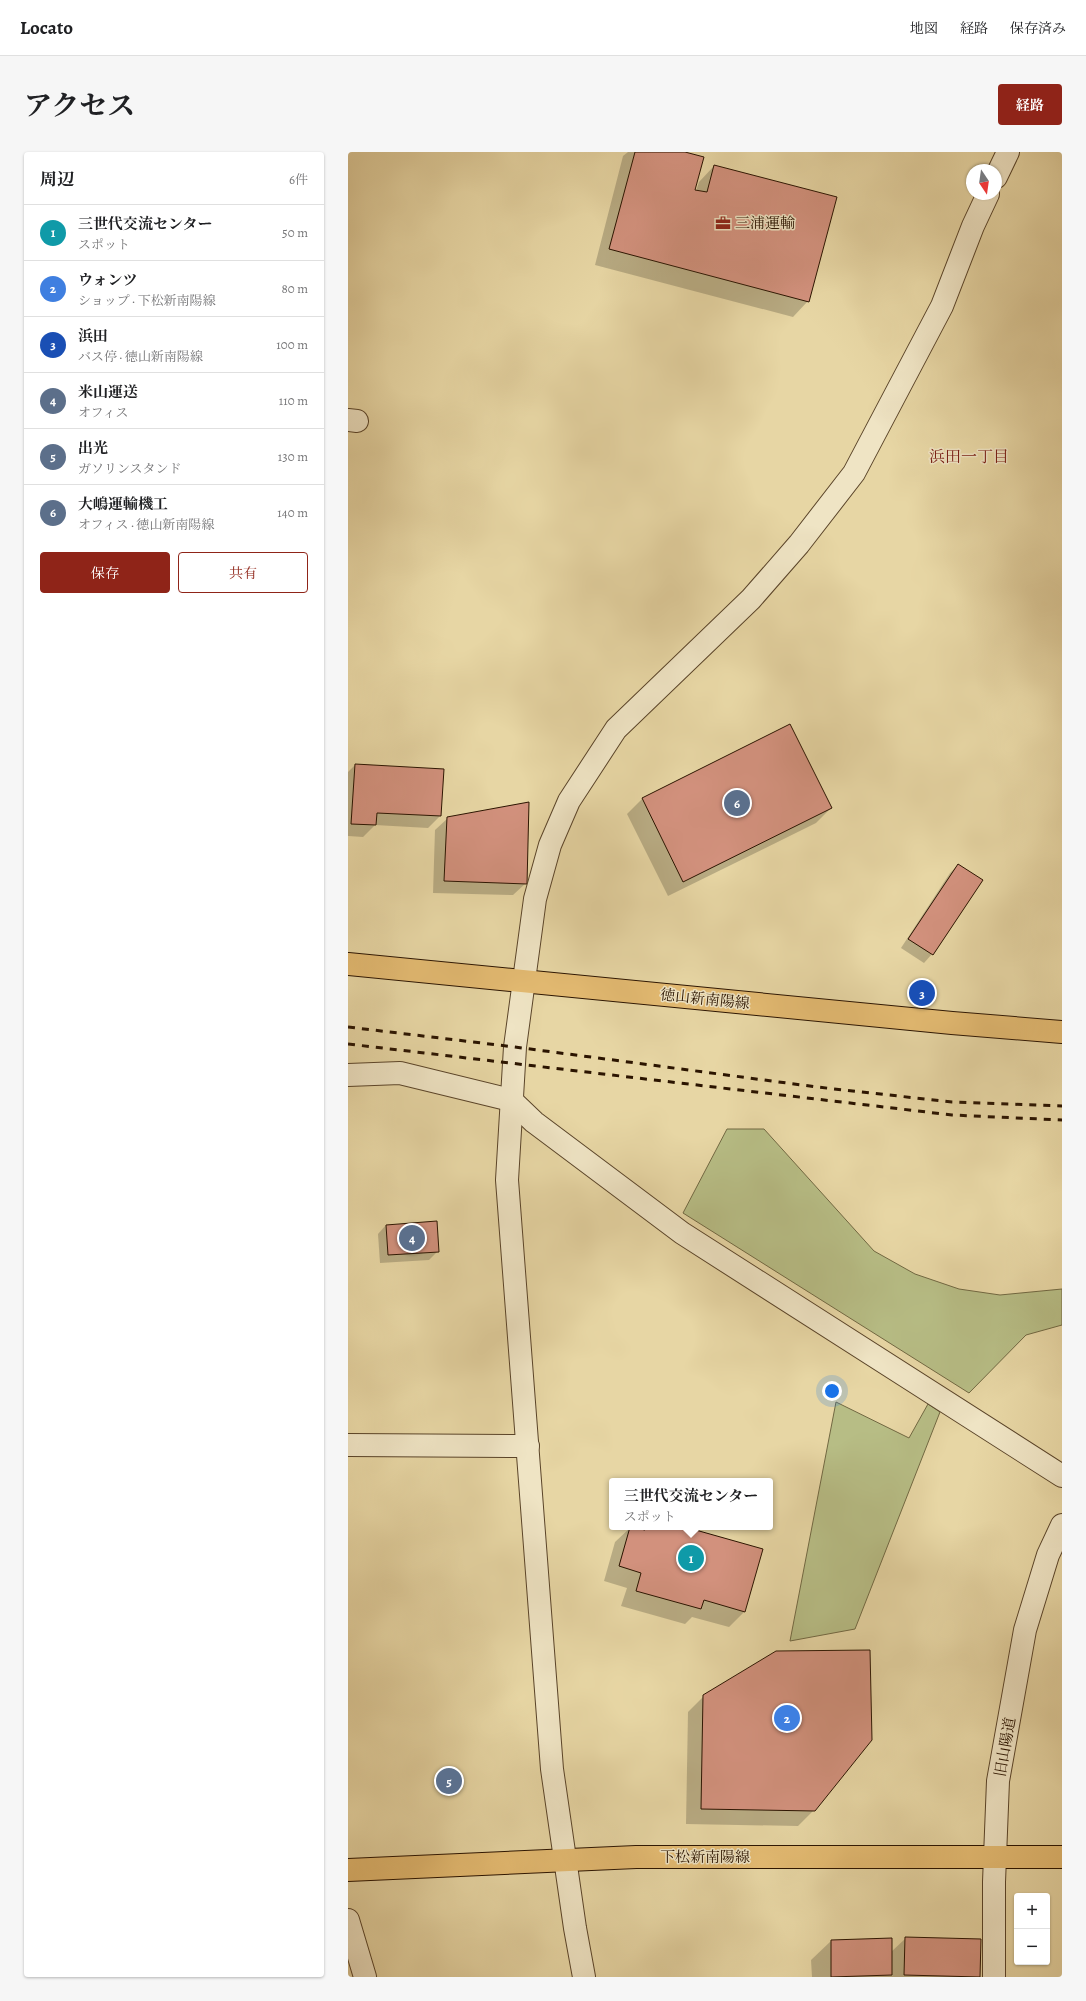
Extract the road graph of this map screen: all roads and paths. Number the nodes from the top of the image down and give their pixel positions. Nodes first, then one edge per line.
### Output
1 (1008, 152) edge
2 (1002, 164) edge
3 (985, 200) edge
4 (348, 964) edge
5 (524, 981) junction
6 (1062, 1032) edge
7 (348, 1075) edge
8 (511, 1100) junction
9 (348, 1445) edge
10 (528, 1446) junction
11 (1062, 1476) edge
12 (1062, 1525) edge
13 (995, 1857) junction
14 (1062, 1857) edge
15 (566, 1860) junction
16 (348, 1870) edge
17 (348, 1920) edge
18 (365, 1977) edge
19 (584, 1977) edge
20 (994, 1977) edge

1 - 2 street
3 - 5 street
4 - 5 main road, 徳山新南陽線
5 - 6 main road, 徳山新南陽線
5 - 8 street
7 - 8 street
8 - 10 street
8 - 11 street
9 - 10 street
10 - 15 street
12 - 13 street, 旧山陽道
13 - 14 main road, 下松新南陽線
13 - 15 main road, 下松新南陽線
13 - 20 street, 旧山陽道
15 - 16 main road, 下松新南陽線
15 - 19 street
17 - 18 street

